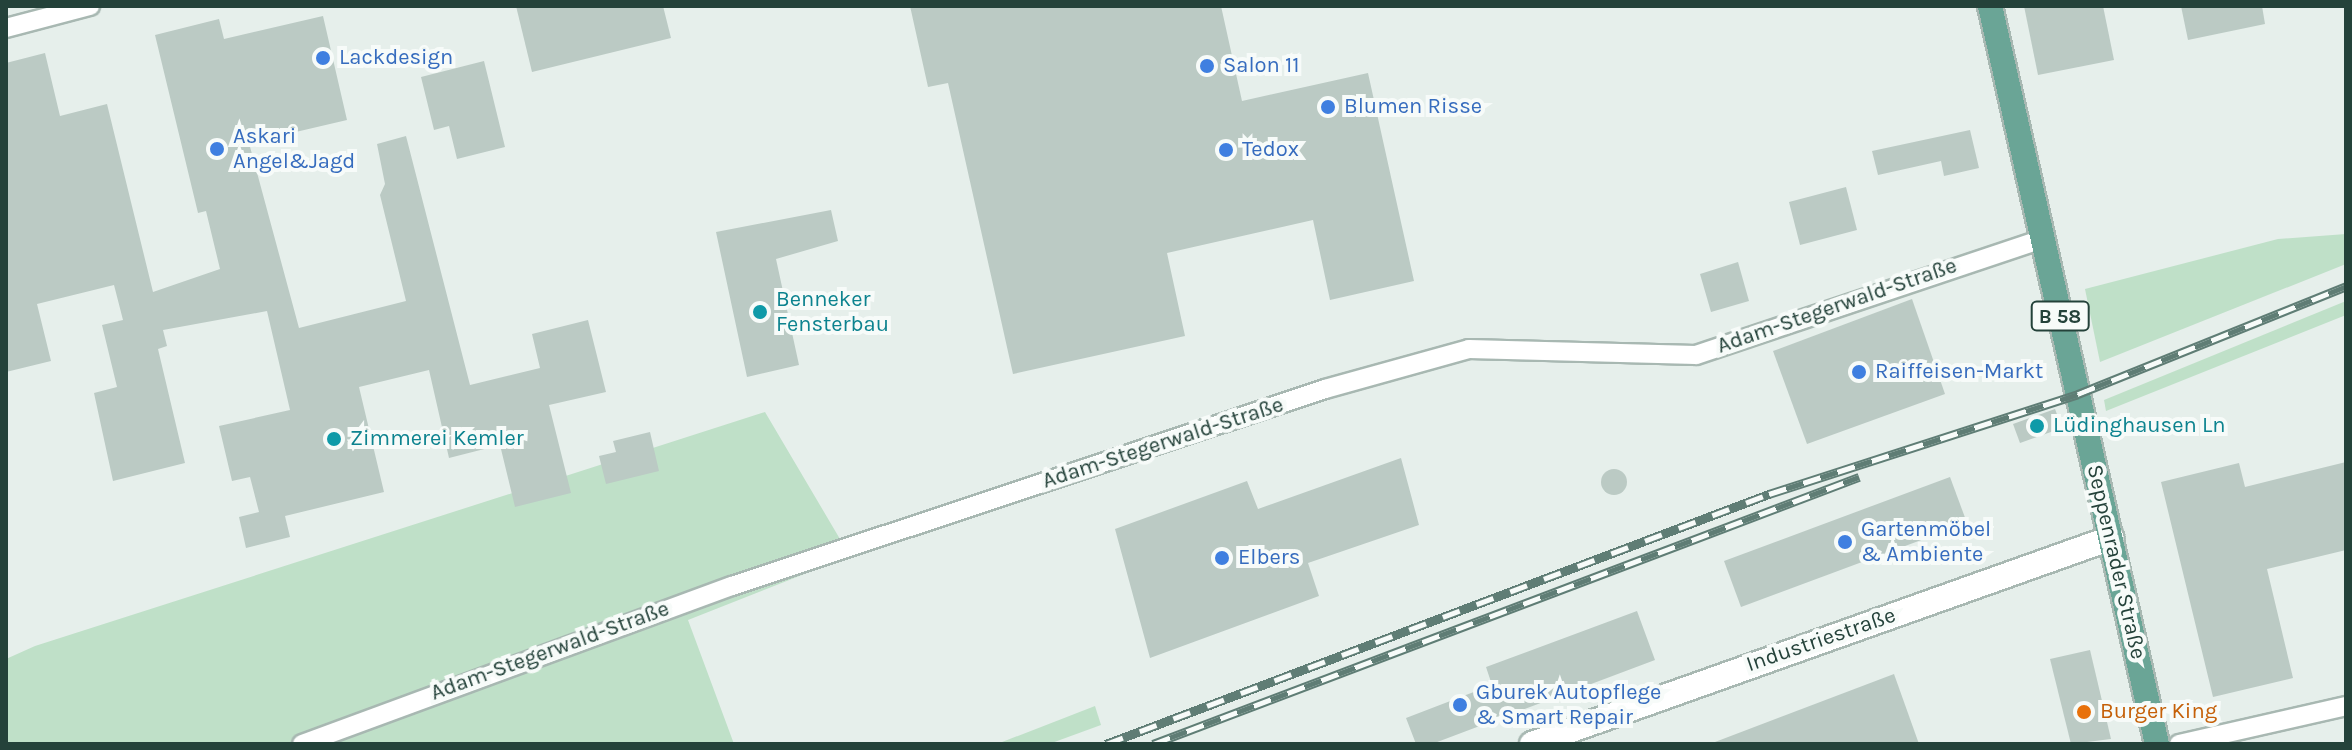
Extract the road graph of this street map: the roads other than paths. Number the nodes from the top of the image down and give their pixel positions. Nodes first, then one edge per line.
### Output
1 (90, 6) edge
2 (1990, 6) edge
3 (47, 12) edge
4 (6, 28) edge
5 (2042, 239) junction
6 (2111, 538) junction
7 (2346, 706) edge
8 (302, 744) edge
9 (1532, 744) edge
10 (2157, 744) edge
11 (2179, 744) edge

1 - 3 street
2 - 5 main road, Seppenrader Straße / B 58
3 - 4 street
5 - 6 main road, Seppenrader Straße / B 58
5 - 8 street, Adam-Stegerwald-Straße
6 - 9 street, Industriestraße
6 - 10 main road, Seppenrader Straße / B 58
7 - 11 street

